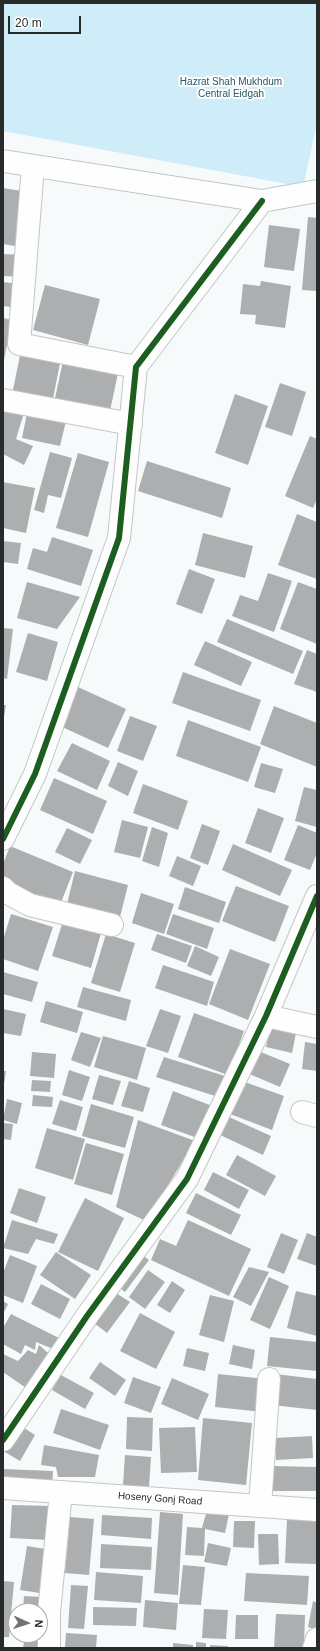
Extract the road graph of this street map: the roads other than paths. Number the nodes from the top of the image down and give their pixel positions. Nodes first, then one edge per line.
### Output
1 (3, 161) edge
2 (33, 166) junction
3 (317, 191) edge
4 (262, 200) junction
5 (136, 367) junction
6 (3, 400) edge
7 (131, 424) junction
8 (3, 839) edge
9 (3, 888) edge
10 (317, 896) edge
11 (112, 925) dead end
12 (266, 1016) junction
13 (317, 1027) edge
14 (269, 1379) dead end
15 (3, 1440) edge
16 (3, 1488) edge
17 (61, 1492) junction
18 (260, 1506) junction
19 (317, 1510) edge
20 (317, 1640) edge
21 (49, 1648) edge
22 (314, 1648) edge

1 - 2 street
2 - 4 street
2 - 5 street
3 - 4 street
4 - 5 street
5 - 7 street
6 - 7 street
7 - 8 street
9 - 11 street
10 - 12 street
12 - 13 street
12 - 15 street
14 - 18 street
16 - 17 street, Hoseny Gonj Road
17 - 18 street, Hoseny Gonj Road
17 - 21 street
18 - 19 street, Hoseny Gonj Road
20 - 22 street

